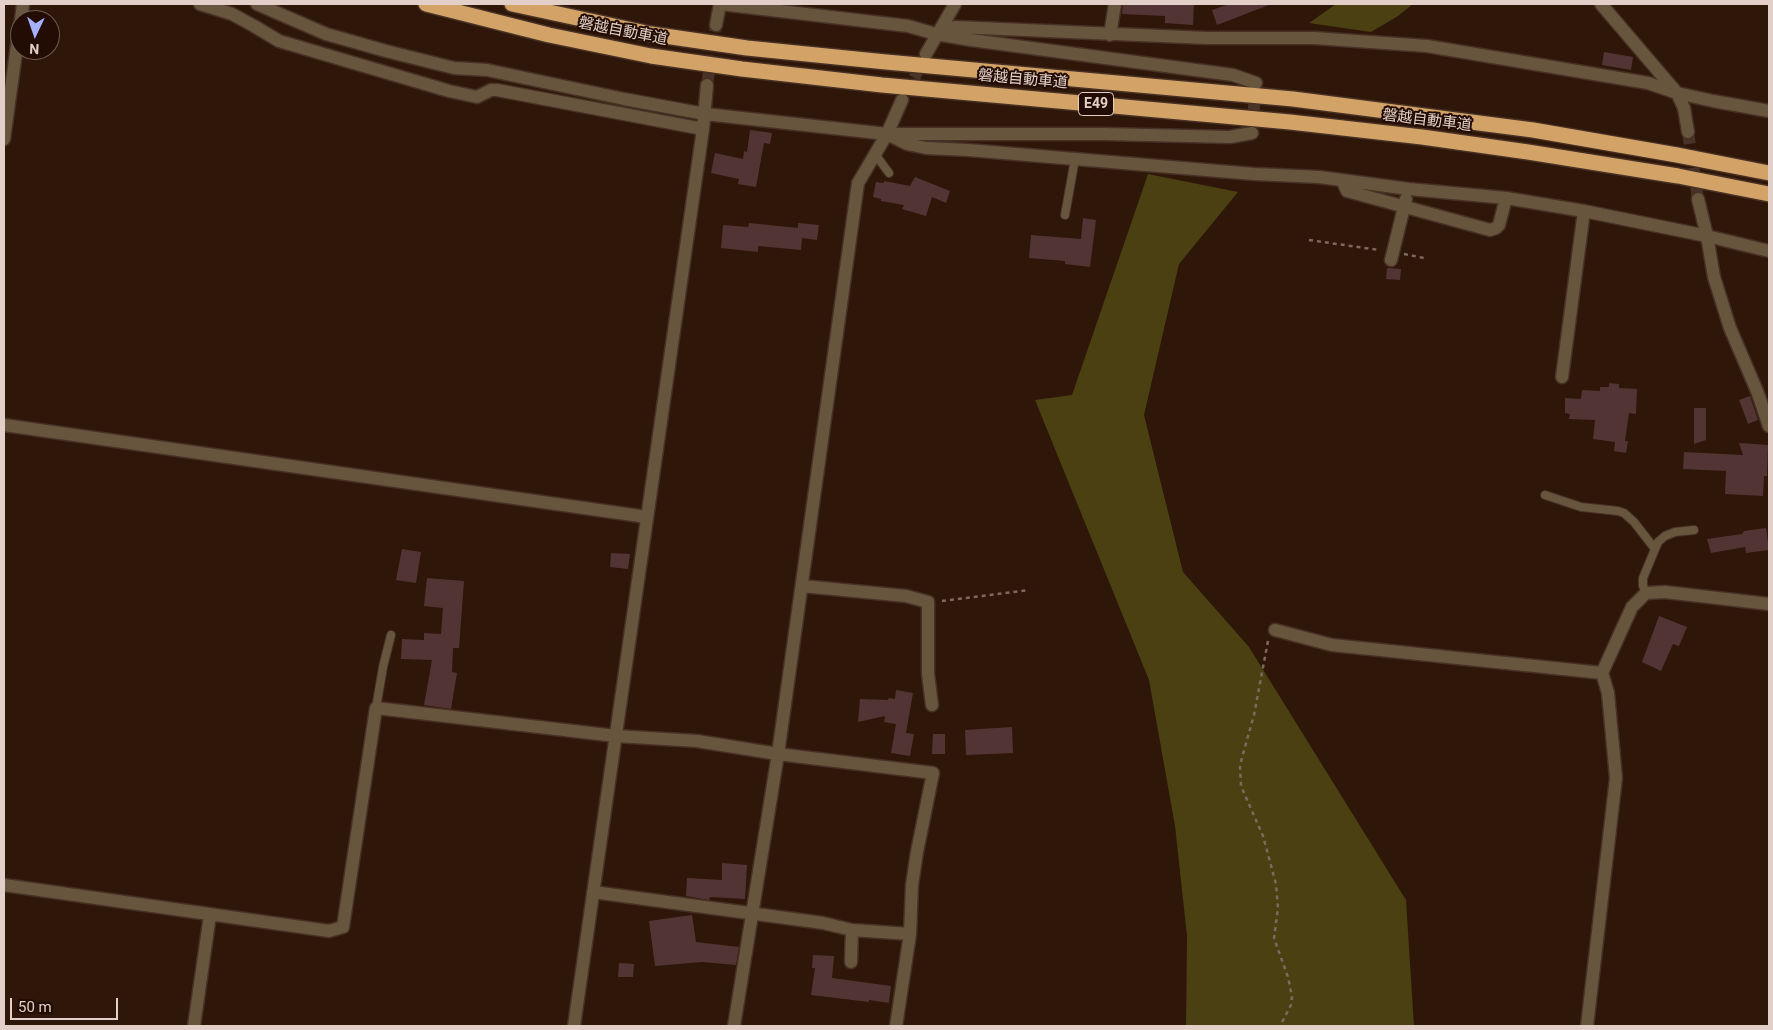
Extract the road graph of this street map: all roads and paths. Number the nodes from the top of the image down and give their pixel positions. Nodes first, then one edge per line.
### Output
1 (200, 4) edge
2 (257, 4) edge
3 (426, 4) edge
4 (512, 4) edge
5 (720, 4) edge
6 (955, 4) edge
7 (1115, 4) edge
8 (1601, 4) edge
9 (716, 25) tunnel mouth
10 (936, 34) junction
11 (1110, 35) junction
12 (926, 54) tunnel mouth
13 (15, 60) edge
14 (1256, 83) dead end
15 (707, 85) tunnel mouth
16 (1676, 93) junction
17 (902, 100) tunnel mouth
18 (1769, 111) edge
19 (705, 114) junction
20 (703, 129) junction
21 (1688, 132) tunnel mouth
22 (1252, 133) dead end
23 (886, 134) junction
24 (4, 139) edge
25 (875, 154) junction
26 (1075, 160) junction
27 (889, 173) dead end
28 (1769, 173) edge
29 (1342, 180) junction
30 (1409, 189) junction
31 (1769, 194) edge
32 (1506, 198) junction
33 (1698, 199) tunnel mouth
34 (1404, 206) junction
35 (1584, 211) junction
36 (1066, 215) dead end
37 (1707, 236) junction
38 (1309, 240) dead end
39 (1769, 251) edge
40 (1392, 256) junction
41 (1424, 258) dead end
42 (1562, 377) dead end
43 (4, 426) edge
44 (1769, 426) edge
45 (1545, 495) dead end
46 (648, 517) junction
47 (1694, 530) dead end
48 (1655, 549) junction
49 (802, 586) junction
50 (1029, 590) dead end
51 (1646, 593) junction
52 (928, 602) junction
53 (1769, 604) edge
54 (1275, 630) joint
55 (391, 635) dead end
56 (1602, 673) junction
57 (932, 705) dead end
58 (376, 708) junction
59 (616, 736) junction
60 (778, 754) junction
61 (4, 884) edge
62 (593, 892) junction
63 (752, 913) junction
64 (210, 915) junction
65 (852, 930) junction
66 (910, 934) junction
67 (850, 962) dead end
68 (194, 1026) edge
69 (574, 1026) edge
70 (734, 1026) edge
71 (896, 1026) edge
72 (1280, 1026) edge
73 (1587, 1026) edge

1 - 20 street
2 - 19 street
3 - 31 highway, 磐越自動車道 / E49
4 - 28 highway, 磐越自動車道 / E49
5 - 9 street
5 - 10 street
6 - 10 street
7 - 11 street
8 - 16 street
10 - 11 street
10 - 12 street
10 - 14 street
11 - 16 street
13 - 24 street
15 - 19 street
16 - 18 street
16 - 21 street
17 - 23 street
19 - 20 street
19 - 23 street
20 - 46 street
22 - 23 street
23 - 25 street
23 - 26 street
25 - 27 lane
25 - 49 street
26 - 29 street
26 - 36 lane
29 - 30 street
29 - 34 street
30 - 32 street
30 - 34 street
32 - 34 street
32 - 35 street
33 - 37 street
34 - 40 street
35 - 37 street
35 - 42 street
37 - 39 street
37 - 44 street
38 - 40 path
40 - 41 path
43 - 46 street
45 - 48 lane
46 - 59 street
47 - 48 lane
48 - 51 lane
49 - 52 street
49 - 60 street
50 - 52 path
51 - 53 street
51 - 56 street
52 - 57 street
54 - 56 street
54 - 72 path
55 - 58 lane
56 - 73 street
58 - 59 street
58 - 64 street
59 - 60 street
59 - 62 street
60 - 63 street
60 - 66 street
61 - 64 street
62 - 63 street
62 - 69 street
63 - 65 street
63 - 70 street
64 - 68 street
65 - 66 street
65 - 67 street
66 - 71 street

